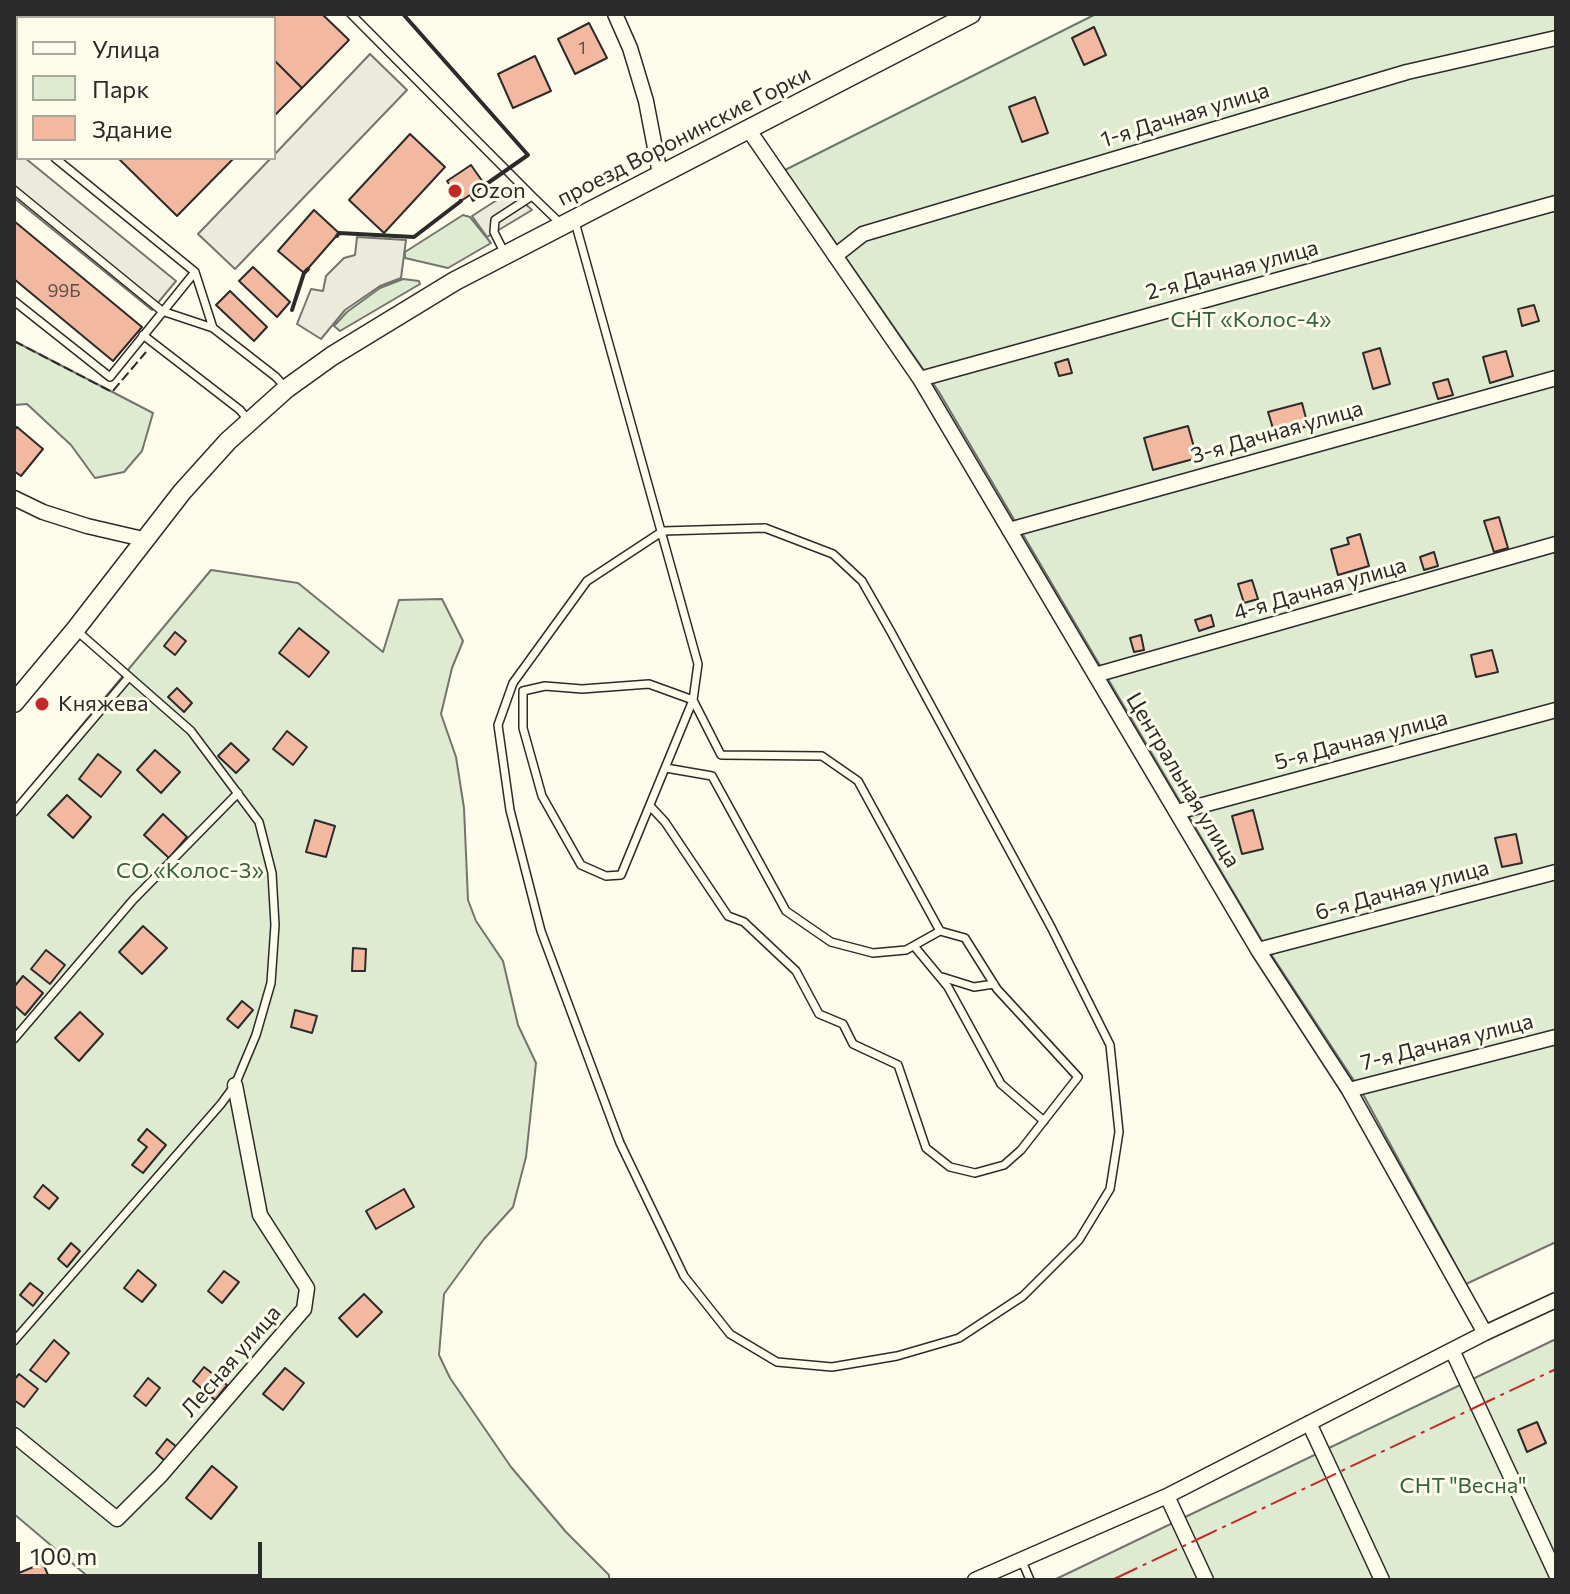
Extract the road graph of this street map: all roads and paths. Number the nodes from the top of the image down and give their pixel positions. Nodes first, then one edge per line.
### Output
1 (351, 14) edge
2 (615, 14) edge
3 (971, 14) edge
4 (1556, 38) edge
5 (748, 129) junction
6 (57, 160) edge
7 (660, 174) junction
8 (14, 190) edge
9 (532, 196) junction
10 (1556, 203) edge
11 (568, 223) junction
12 (505, 256) junction
13 (835, 256) junction
14 (195, 272) junction
15 (14, 301) edge
16 (162, 311) junction
17 (213, 328) junction
18 (143, 335) junction
19 (1556, 378) edge
20 (920, 379) junction
21 (286, 389) junction
22 (249, 421) junction
23 (14, 498) edge
24 (1009, 530) junction
25 (663, 531) junction
26 (143, 539) junction
27 (1556, 544) edge
28 (75, 630) junction
29 (1095, 675) junction
30 (128, 678) junction
31 (513, 683) junction
32 (523, 691) junction
33 (693, 700) junction
34 (14, 703) edge
35 (1556, 710) edge
36 (666, 768) junction
37 (238, 793) junction
38 (650, 806) junction
39 (14, 812) edge
40 (1177, 812) junction
41 (1556, 872) edge
42 (940, 931) junction
43 (914, 946) junction
44 (1258, 950) junction
45 (940, 977) junction
46 (994, 984) junction
47 (1556, 1037) edge
48 (14, 1039) edge
49 (235, 1085) junction
50 (1349, 1090) junction
51 (1044, 1121) junction
52 (1556, 1300) edge
53 (1485, 1333) junction
54 (14, 1341) edge
55 (1452, 1350) junction
56 (1309, 1423) junction
57 (14, 1435) edge
58 (1167, 1496) junction
59 (1022, 1561) junction
60 (1556, 1574) edge
61 (975, 1580) edge
62 (1030, 1580) edge
63 (1206, 1580) edge
64 (1382, 1580) edge

1 - 9 lane
2 - 7 street
3 - 5 street, проезд Воронинские Горки
4 - 13 street, 1-я Дачная улица
5 - 7 street, проезд Воронинские Горки
5 - 13 street, Центральная улица
6 - 14 lane
7 - 11 street, проезд Воронинские Горки
8 - 16 lane
9 - 11 lane
9 - 12 lane
10 - 20 street, 2-я Дачная улица
11 - 12 street, проезд Воронинские Горки
11 - 25 lane
12 - 21 street, проезд Воронинские Горки
13 - 20 street, Центральная улица
14 - 16 lane
14 - 17 lane
15 - 18 lane
16 - 17 lane
16 - 18 lane
17 - 21 lane
18 - 22 lane
19 - 24 street, 3-я Дачная улица
20 - 24 street, Центральная улица
21 - 22 street, проезд Воронинские Горки
22 - 26 street, проезд Воронинские Горки
23 - 26 street
24 - 29 street, Центральная улица
25 - 31 lane
25 - 31 lane
25 - 33 lane
26 - 28 street, проезд Воронинские Горки
27 - 29 street, 4-я Дачная улица
28 - 30 lane
28 - 34 street, проезд Воронинские Горки
29 - 40 street, Центральная улица
30 - 37 lane
30 - 39 lane
31 - 32 lane
32 - 33 lane
32 - 38 lane
33 - 36 lane
33 - 42 lane
35 - 40 street, 5-я Дачная улица
36 - 38 lane
36 - 43 lane
37 - 48 lane
37 - 49 lane
38 - 51 lane
40 - 44 street, Центральная улица
41 - 44 street, 6-я Дачная улица
42 - 43 lane
42 - 46 lane
43 - 45 lane
44 - 50 street, Центральная улица
45 - 46 lane
45 - 51 lane
46 - 51 lane
47 - 50 street, 7-я Дачная улица
49 - 54 lane
49 - 57 street, Лесная улица
50 - 53 street, Центральная улица
52 - 53 street
53 - 55 street
55 - 56 street
55 - 60 street
56 - 58 street
56 - 64 street
58 - 59 street
58 - 63 street
59 - 61 street
59 - 62 lane

